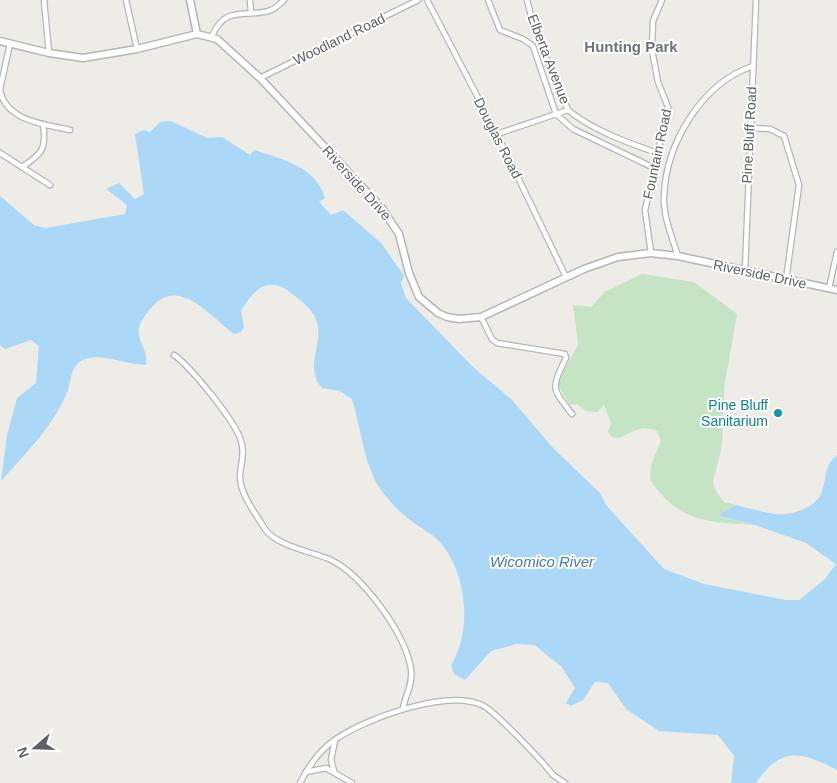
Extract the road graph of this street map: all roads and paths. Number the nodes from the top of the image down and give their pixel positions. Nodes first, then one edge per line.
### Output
1 (50, 0) edge
2 (126, 0) edge
3 (190, 0) edge
4 (250, 0) edge
5 (284, 0) edge
6 (418, 0) edge
7 (427, 0) edge
8 (488, 0) edge
9 (527, 0) edge
10 (662, 0) edge
11 (756, 0) edge
12 (44, 1) edge
13 (251, 12) junction
14 (197, 34) junction
15 (212, 36) junction
16 (0, 41) edge
17 (10, 44) junction
18 (137, 49) junction
19 (49, 53) junction
20 (753, 66) junction
21 (260, 78) junction
22 (0, 89) edge
23 (568, 110) junction
24 (556, 114) junction
25 (43, 124) junction
26 (750, 128) junction
27 (70, 130) dead end
28 (497, 134) junction
29 (0, 153) edge
30 (657, 153) junction
31 (22, 167) junction
32 (654, 168) junction
33 (50, 185) dead end
34 (837, 252) edge
35 (650, 253) junction
36 (678, 256) junction
37 (745, 271) junction
38 (566, 277) junction
39 (786, 280) junction
40 (829, 288) junction
41 (837, 290) edge
42 (481, 317) junction
43 (174, 355) dead end
44 (572, 414) dead end
45 (403, 709) junction
46 (335, 740) junction
47 (334, 771) junction
48 (305, 773) junction
49 (300, 783) edge
50 (352, 783) edge
51 (565, 783) edge

1 - 12 street
2 - 18 street
3 - 14 street
4 - 13 street
5 - 13 street
6 - 21 street, Woodland Road
7 - 28 street, Douglas Road
8 - 24 street
9 - 23 street, Elberta Avenue
10 - 30 street, Fountain Road
11 - 20 street, Pine Bluff Road
12 - 19 street
13 - 15 street
14 - 15 street
14 - 18 street
15 - 21 street, Riverside Drive
16 - 17 street
17 - 19 street
17 - 22 street
18 - 19 street
20 - 26 street, Pine Bluff Road
20 - 36 street
21 - 42 street, Riverside Drive
22 - 25 street
23 - 24 street
23 - 30 street, Elberta Avenue
24 - 28 street
24 - 32 street
25 - 27 street
25 - 31 street
26 - 37 street, Pine Bluff Road
26 - 39 street
28 - 38 street, Douglas Road
29 - 31 street
30 - 32 street, Fountain Road
31 - 33 street
32 - 35 street, Fountain Road
34 - 40 street
35 - 36 street, Riverside Drive
35 - 38 street, Riverside Drive
36 - 37 street, Riverside Drive
37 - 39 street, Riverside Drive
38 - 42 street, Riverside Drive
39 - 40 street, Riverside Drive
40 - 41 street, Riverside Drive
42 - 44 street
43 - 45 street
45 - 46 street
45 - 51 street
46 - 47 street
46 - 48 street
47 - 48 street
47 - 50 street
48 - 49 street

